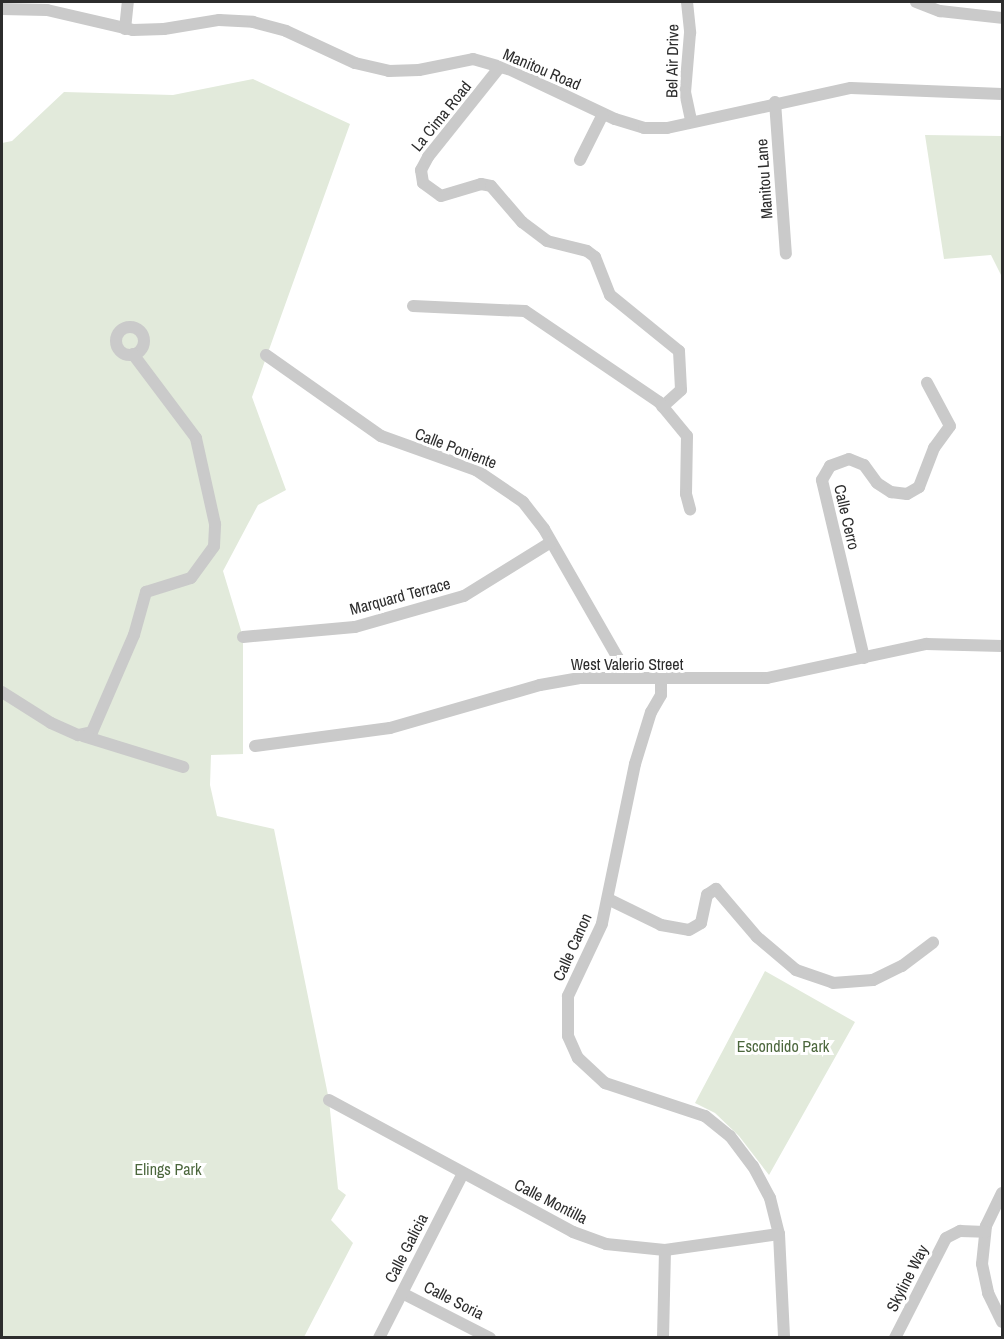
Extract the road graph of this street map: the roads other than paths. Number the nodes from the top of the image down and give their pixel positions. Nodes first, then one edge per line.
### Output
1 (128, 2) edge
2 (687, 2) edge
3 (916, 2) edge
4 (2, 9) edge
5 (1002, 18) edge
6 (124, 29) junction
7 (499, 68) junction
8 (1002, 94) edge
9 (775, 102) junction
10 (603, 114) junction
11 (691, 120) junction
12 (580, 160) dead end
13 (786, 254) dead end
14 (413, 306) dead end
15 (133, 354) dead end
16 (266, 355) dead end
17 (927, 383) dead end
18 (662, 408) junction
19 (690, 509) dead end
20 (551, 542) junction
21 (243, 637) dead end
22 (1002, 646) edge
23 (864, 658) junction
24 (620, 677) junction
25 (661, 682) junction
26 (2, 692) edge
27 (83, 736) junction
28 (255, 746) dead end
29 (183, 767) dead end
30 (608, 899) junction
31 (933, 943) dead end
32 (329, 1100) dead end
33 (463, 1173) junction
34 (1002, 1193) edge
35 (985, 1232) junction
36 (779, 1234) junction
37 (665, 1250) junction
38 (402, 1293) junction
39 (1002, 1322) edge
40 (379, 1338) edge
41 (490, 1338) edge
42 (663, 1338) edge
43 (784, 1338) edge
44 (895, 1338) edge

1 - 6 street
2 - 11 street, Bel Air Drive
3 - 5 street
4 - 6 street, Manitou Road
6 - 7 street, Manitou Road
7 - 10 street, Manitou Road
7 - 18 street, La Cima Road
8 - 9 street, Manitou Road
9 - 11 street, Manitou Road
9 - 13 street, Manitou Lane
10 - 11 street, Manitou Road
10 - 12 street
14 - 18 street
15 - 27 street
16 - 20 street, Calle Poniente
17 - 23 street, Calle Cerro
18 - 19 street
20 - 21 street, Marquard Terrace
20 - 24 street, Calle Poniente
22 - 23 street, West Valerio Street
23 - 25 street, West Valerio Street
24 - 25 street, West Valerio Street
24 - 28 street, West Valerio Street
25 - 30 street, Calle Canon
26 - 27 street
27 - 29 street
30 - 31 street
30 - 36 street, Calle Canon
32 - 33 street, Calle Montilla
33 - 37 street, Calle Montilla
33 - 38 street, Calle Galicia
34 - 35 street
35 - 39 street
35 - 44 street, Skyline Way
36 - 37 street, Calle Montilla
36 - 43 street, Calle Canon
37 - 42 street
38 - 40 street, Calle Galicia
38 - 41 street, Calle Soria

